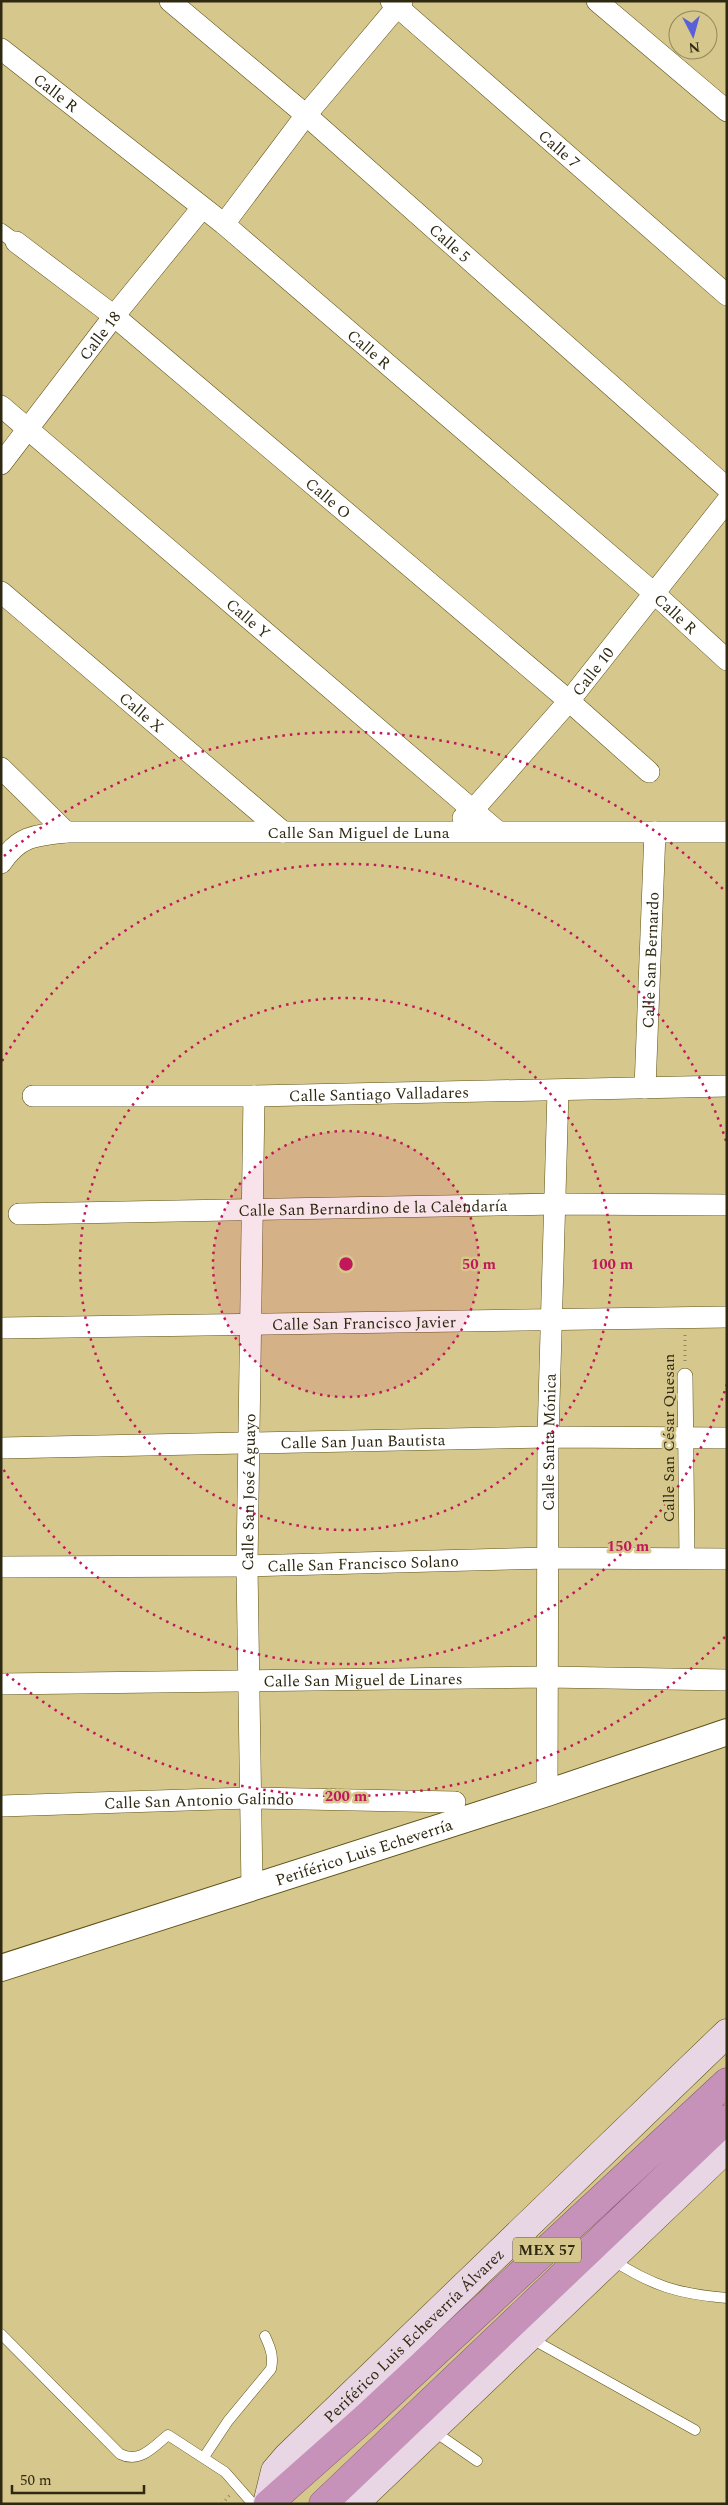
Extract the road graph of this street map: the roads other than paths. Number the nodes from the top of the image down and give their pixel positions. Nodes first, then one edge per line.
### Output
1 (170, 1) edge
2 (597, 1) edge
3 (397, 3) edge
4 (1, 49) edge
5 (1, 63) edge
6 (33, 76) junction
7 (727, 111) edge
8 (306, 114) junction
9 (202, 208) junction
10 (224, 224) junction
11 (9, 236) edge
12 (727, 295) edge
13 (114, 316) junction
14 (1, 406) edge
15 (28, 428) junction
16 (1, 464) edge
17 (727, 488) edge
18 (727, 501) edge
19 (1, 592) edge
20 (655, 594) junction
21 (727, 660) edge
22 (570, 701) junction
23 (1, 768) edge
24 (650, 772) dead end
25 (473, 810) junction
26 (447, 830) junction
27 (496, 830) junction
28 (66, 832) junction
29 (283, 832) junction
30 (656, 832) junction
31 (727, 832) edge
32 (1, 863) edge
33 (727, 1086) edge
34 (645, 1088) junction
35 (558, 1091) junction
36 (33, 1096) dead end
37 (254, 1096) junction
38 (555, 1204) junction
39 (727, 1205) edge
40 (251, 1210) junction
41 (18, 1214) dead end
42 (727, 1317) edge
43 (552, 1320) junction
44 (250, 1325) junction
45 (2, 1328) edge
46 (686, 1376) road end
47 (548, 1437) junction
48 (686, 1437) junction
49 (727, 1438) edge
50 (249, 1444) junction
51 (1, 1448) edge
52 (549, 1558) junction
53 (687, 1559) junction
54 (727, 1559) edge
55 (247, 1566) junction
56 (1, 1567) edge
57 (547, 1677) junction
58 (727, 1680) edge
59 (248, 1681) junction
60 (1, 1684) edge
61 (727, 1732) edge
62 (548, 1793) junction
63 (249, 1798) junction
64 (455, 1802) dead end
65 (1, 1806) edge
66 (252, 1887) junction
67 (1, 1968) edge
68 (727, 2033) edge
69 (727, 2082) edge
70 (727, 2119) edge
71 (727, 2148) edge
72 (611, 2258) junction
73 (727, 2298) edge
74 (1, 2334) edge
75 (265, 2336) dead end
76 (528, 2336) junction
77 (431, 2429) junction
78 (695, 2430) dead end
79 (204, 2457) junction
80 (477, 2461) dead end
81 (253, 2504) edge
82 (267, 2504) edge
83 (323, 2504) edge
84 (354, 2504) edge

1 - 8 street, Calle 5
2 - 7 street
3 - 8 street
3 - 12 street, Calle 7
4 - 6 street, Calle R
5 - 6 street
6 - 9 street, Calle R
8 - 10 street
8 - 17 street, Calle 5
9 - 10 street, Calle R
9 - 13 street, Calle 18
10 - 20 street, Calle R
11 - 13 street, Calle O
13 - 15 street, Calle 18
13 - 22 street, Calle O
14 - 15 street, Calle Y
15 - 16 street, Calle 18
15 - 25 street, Calle Y
18 - 20 street, Calle 10
19 - 29 street, Calle X
20 - 21 street, Calle R
20 - 22 street, Calle 10
22 - 24 street, Calle O
22 - 25 street, Calle 10
23 - 28 street
25 - 26 street, Calle 10
25 - 27 street, Calle Y
26 - 27 street, Calle San Miguel de Luna
26 - 29 street, Calle San Miguel de Luna
27 - 30 street, Calle San Miguel de Luna
28 - 29 street, Calle San Miguel de Luna
28 - 32 street, Calle San Miguel de Luna
30 - 31 street, Calle San Miguel de Luna
30 - 34 street, Calle San Bernardo
33 - 34 street, Calle Santiago Valladares
34 - 35 street, Calle Santiago Valladares
35 - 37 street, Calle Santiago Valladares
35 - 38 street, Calle Santa Mónica
36 - 37 street, Calle Santiago Valladares
37 - 40 street, Calle San José Aguayo
38 - 39 street, Calle San Bernardino de la Calendaría
38 - 40 street, Calle San Bernardino de la Calendaría
38 - 43 street, Calle Santa Mónica
40 - 41 street, Calle San Bernardino de la Calendaría
40 - 44 street, Calle San José Aguayo
42 - 43 street, Calle San Francisco Javier
43 - 44 street, Calle San Francisco Javier
43 - 47 street, Calle Santa Mónica
44 - 45 street, Calle San Francisco Javier
44 - 50 street, Calle San José Aguayo
46 - 48 street, Calle San César Quesan
47 - 48 street, Calle San Juan Bautista
47 - 50 street, Calle San Juan Bautista
47 - 52 street, Calle Santa Mónica
48 - 49 street, Calle San Juan Bautista
48 - 53 street, Calle San César Quesan
50 - 51 street, Calle San Juan Bautista
50 - 55 street, Calle San José Aguayo
52 - 53 street, Calle San Francisco Solano
52 - 55 street, Calle San Francisco Solano
52 - 57 street, Calle Santa Mónica
53 - 54 street, Calle San Francisco Solano
55 - 56 street, Calle San Francisco Solano
55 - 59 street, Calle San José Aguayo
57 - 58 street, Calle San Miguel de Linares
57 - 59 street, Calle San Miguel de Linares
57 - 62 street, Calle Santa Mónica
59 - 60 street, Calle San Miguel de Linares
59 - 63 street, Calle San José Aguayo
61 - 62 street, Periférico Luis Echeverría
62 - 66 street, Periférico Luis Echeverría
63 - 64 street, Calle San Antonio Galindo
63 - 65 street, Calle San Antonio Galindo
63 - 66 street, Calle San José Aguayo
66 - 67 street, Periférico Luis Echeverría
68 - 82 main road, Periférico Luis Echeverría Álvarez
69 - 82 highway, Periférico Luis Echeverría Álvarez / MEX 57
70 - 83 highway, MEX 57
71 - 72 main road
72 - 73 lane
72 - 76 main road
74 - 79 lane
75 - 79 lane
76 - 77 main road
76 - 78 lane
77 - 80 lane
77 - 84 main road
79 - 81 lane

